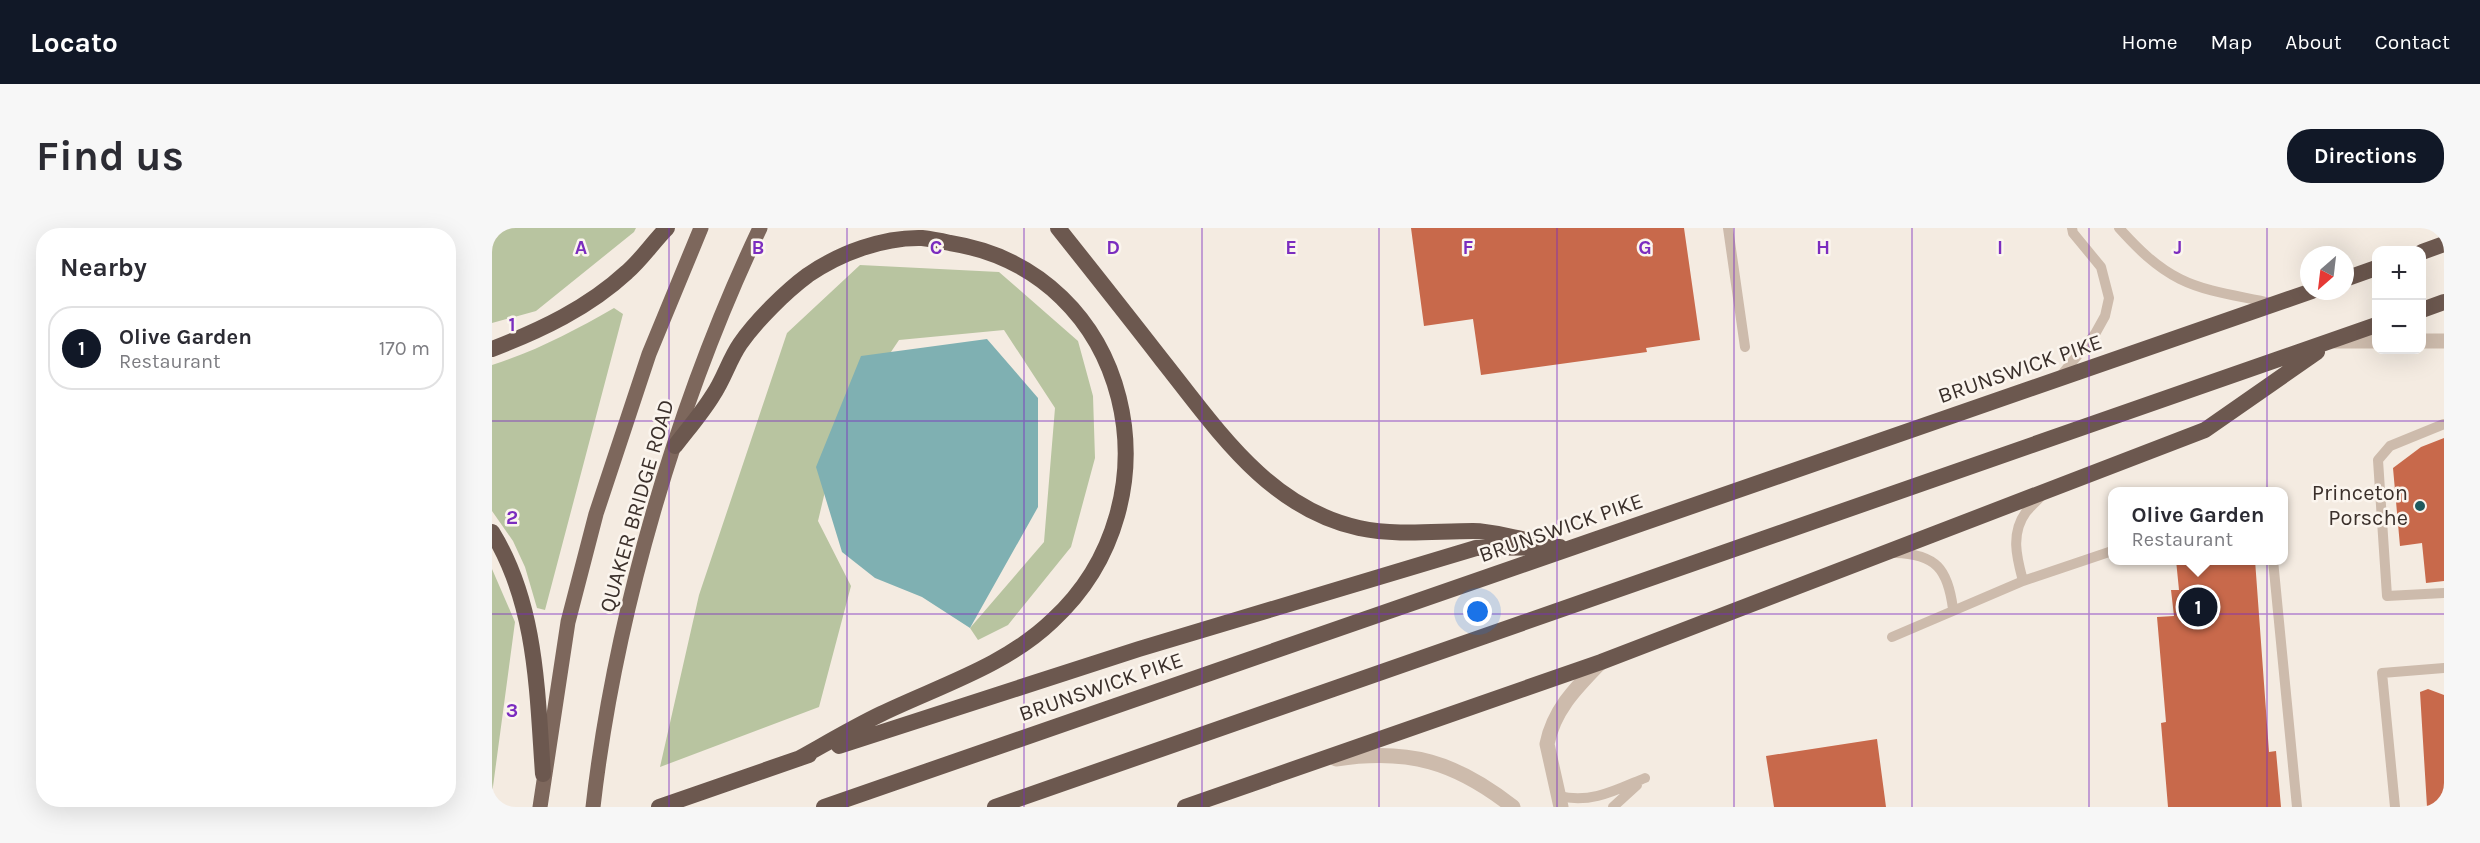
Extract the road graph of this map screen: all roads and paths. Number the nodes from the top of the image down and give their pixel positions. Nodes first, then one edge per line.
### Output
1 (667, 228) edge
2 (701, 228) edge
3 (760, 228) edge
4 (1058, 228) edge
5 (1728, 228) edge
6 (2119, 228) edge
7 (2075, 230) edge
8 (2444, 244) edge
9 (2426, 250) edge
10 (2372, 269) edge
11 (2354, 276) edge
12 (2300, 295) edge
13 (2444, 302) edge
14 (2274, 304) junction
15 (2426, 308) edge
16 (2372, 326) edge
17 (2332, 341) junction
18 (2372, 341) edge
19 (2426, 341) edge
20 (2444, 341) edge
21 (1745, 347) dead end
22 (492, 349) edge
23 (2057, 380) junction
24 (2444, 424) edge
25 (675, 446) junction
26 (2044, 491) junction
27 (492, 532) edge
28 (1574, 547) junction
29 (1886, 552) junction
30 (2108, 552) edge
31 (2273, 565) edge
32 (2023, 581) junction
33 (2444, 593) edge
34 (1953, 609) junction
35 (1892, 637) dead end
36 (1601, 662) junction
37 (2444, 668) edge
38 (800, 758) junction
39 (1309, 764) junction
40 (543, 774) junction
41 (1560, 801) edge
42 (1191, 806) edge
43 (540, 807) edge
44 (593, 807) edge
45 (659, 807) edge
46 (824, 807) edge
47 (996, 807) edge
48 (1514, 807) edge
49 (1613, 807) edge
50 (2297, 807) edge
51 (2395, 807) edge

1 - 22 highway
2 - 40 main road, QUAKER BRIDGE ROAD
3 - 25 main road, QUAKER BRIDGE ROAD
4 - 28 highway
5 - 21 lane
6 - 14 lane
7 - 23 lane
8 - 9 highway
10 - 11 highway
12 - 14 highway, BRUNSWICK PIKE
13 - 15 highway
14 - 23 highway, BRUNSWICK PIKE
16 - 17 highway
17 - 18 street
17 - 26 highway
17 - 47 highway
19 - 20 street
23 - 28 highway, BRUNSWICK PIKE
24 - 33 lane
25 - 38 highway
25 - 44 main road, QUAKER BRIDGE ROAD
26 - 29 highway
26 - 32 lane
27 - 40 highway
28 - 38 highway
28 - 46 highway, BRUNSWICK PIKE
29 - 34 lane
29 - 36 highway
30 - 32 lane
31 - 50 lane
32 - 34 lane
34 - 35 lane
36 - 39 highway
36 - 41 street
37 - 51 lane
38 - 45 highway
39 - 42 highway
39 - 48 street
40 - 43 main road, QUAKER BRIDGE ROAD
41 - 49 lane

